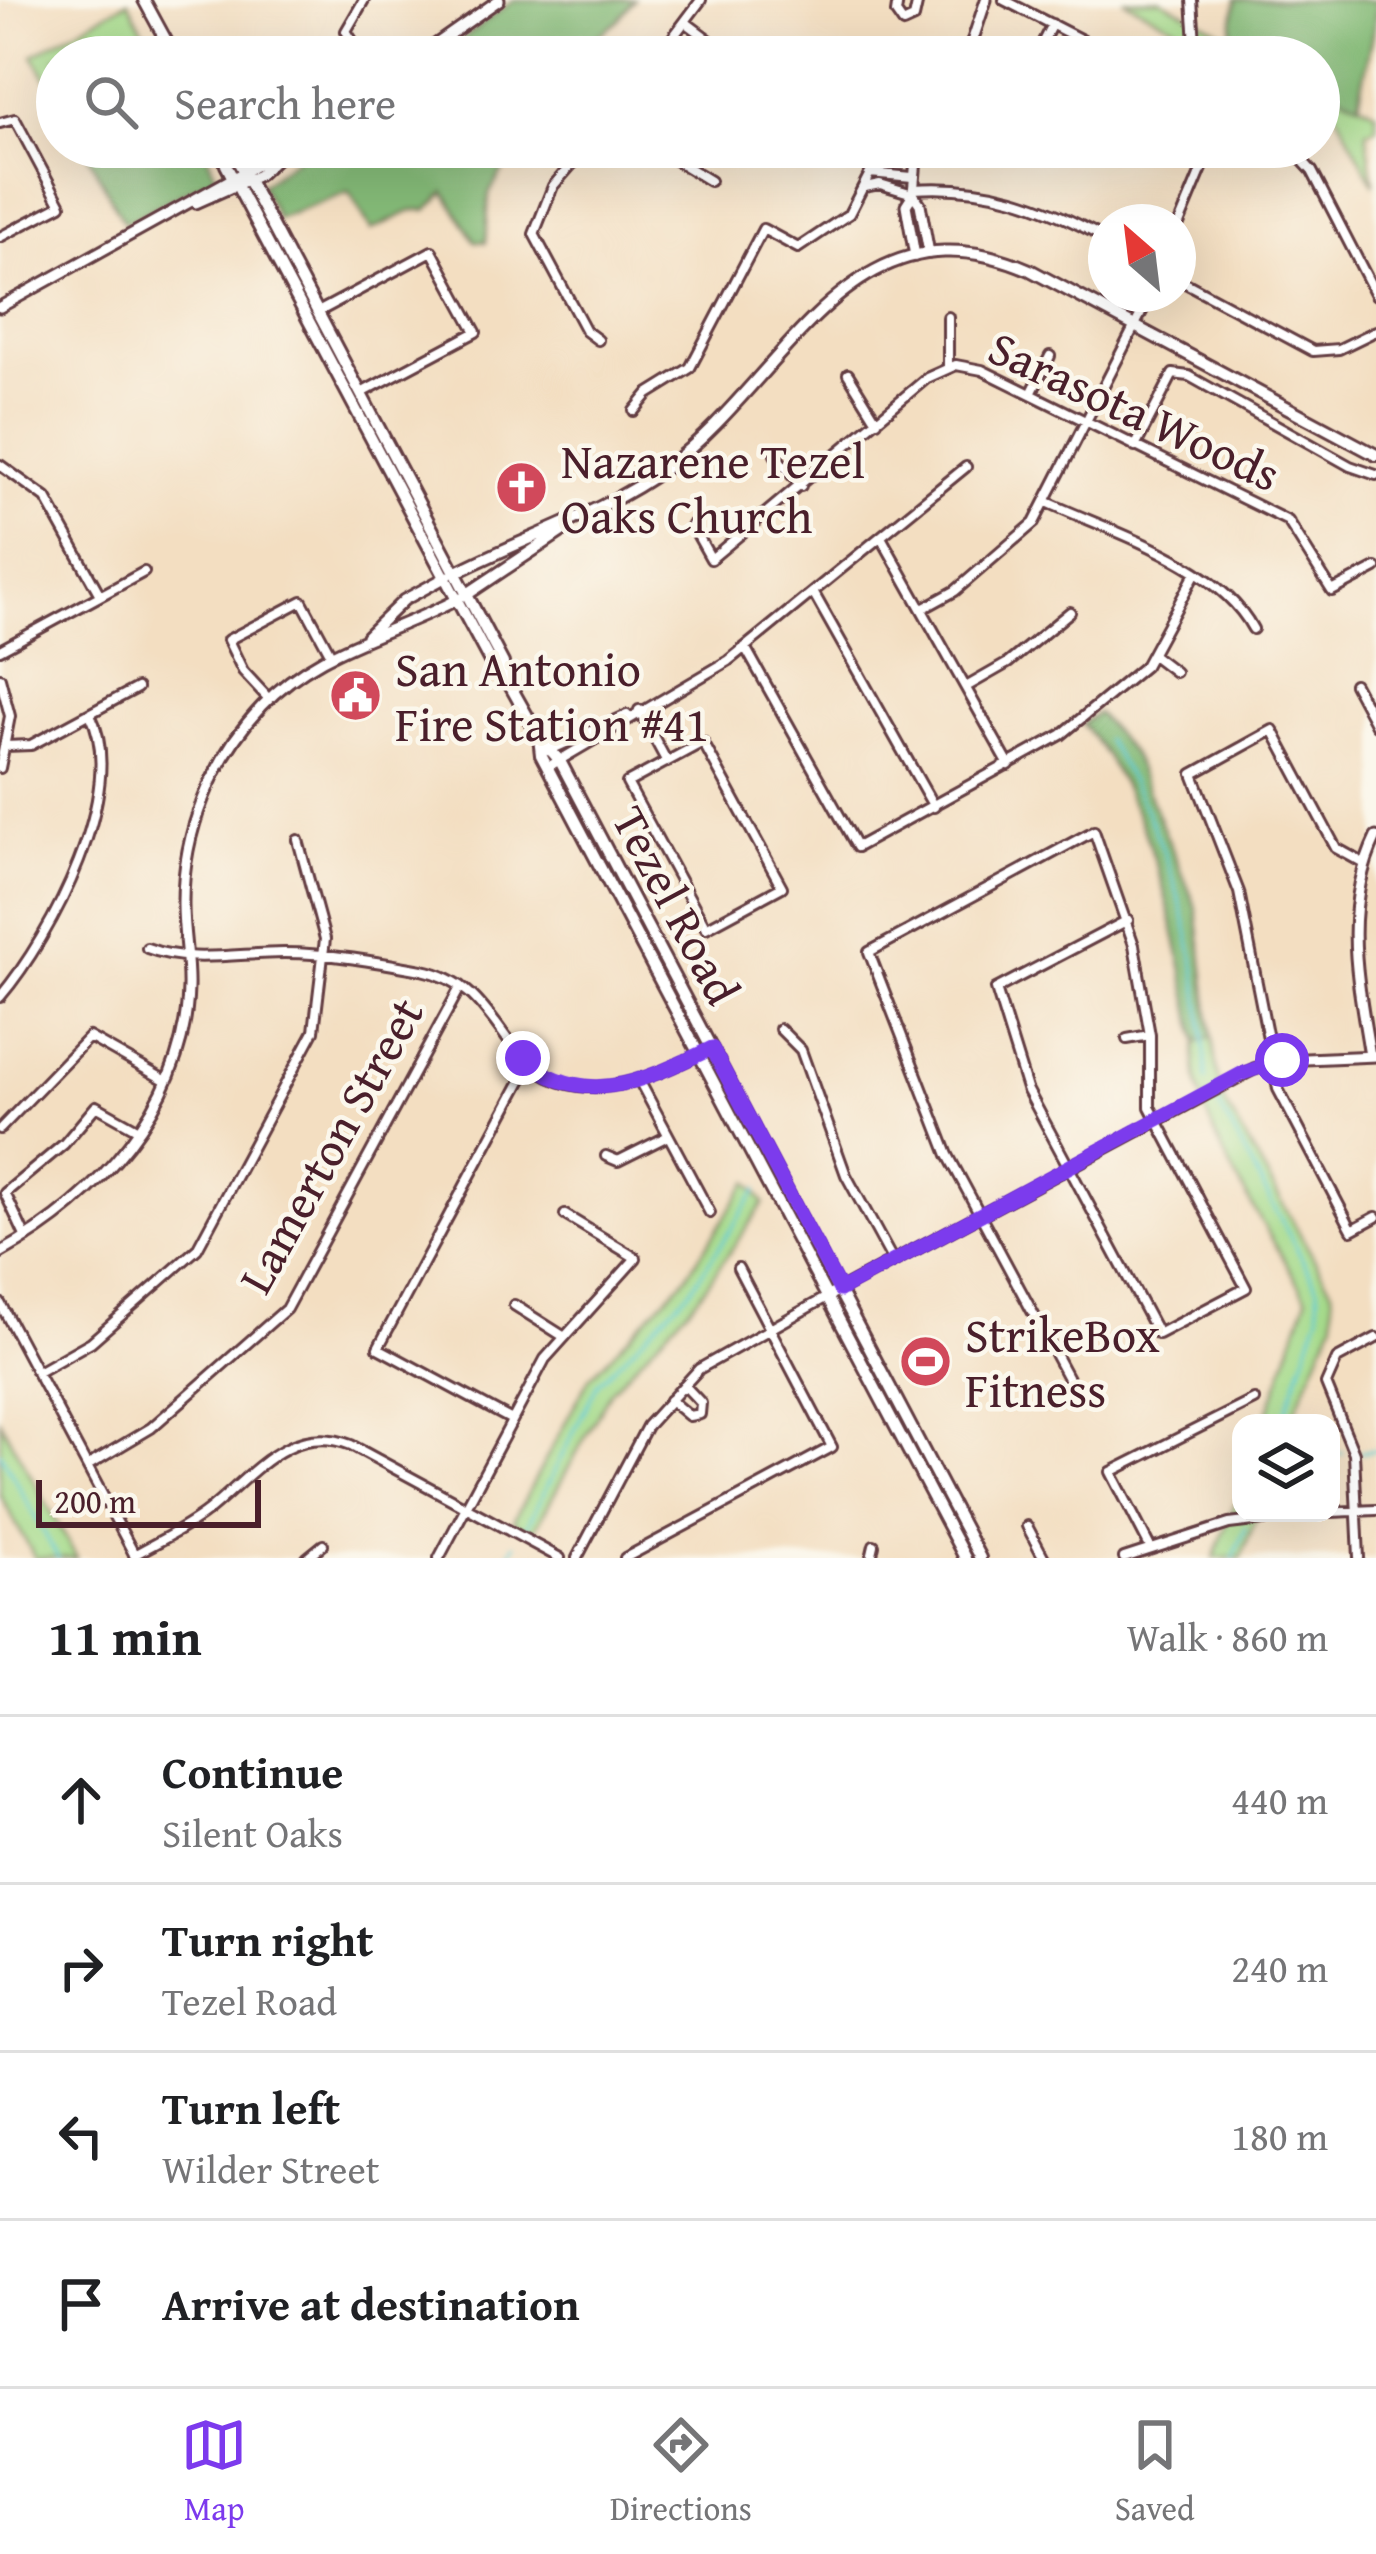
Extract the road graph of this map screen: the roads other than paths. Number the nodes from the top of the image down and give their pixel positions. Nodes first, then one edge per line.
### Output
1 (144, 0) edge
2 (364, 0) edge
3 (499, 0) edge
4 (701, 0) edge
5 (898, 0) edge
6 (918, 0) edge
7 (986, 0) edge
8 (1004, 0) edge
9 (1192, 0) edge
10 (688, 24) junction
11 (1052, 24) junction
12 (164, 36) edge
13 (349, 36) edge
14 (448, 36) edge
15 (677, 36) edge
16 (704, 36) edge
17 (974, 36) edge
18 (1046, 36) edge
19 (1075, 36) edge
20 (1195, 36) edge
21 (0, 123) edge
22 (36, 158) edge
23 (41, 168) edge
24 (234, 168) edge
25 (257, 168) edge
26 (569, 168) edge
27 (687, 168) edge
28 (915, 168) edge
29 (1202, 168) edge
30 (1310, 168) edge
31 (240, 179) junction
32 (710, 182) dead end
33 (913, 187) junction
34 (863, 188) junction
35 (1187, 204) edge
36 (1088, 231) edge
37 (0, 237) edge
38 (929, 253) junction
39 (915, 256) junction
40 (1196, 288) edge
41 (1376, 295) edge
42 (0, 307) edge
43 (318, 312) junction
44 (1141, 312) edge
45 (949, 317) dead end
46 (1133, 326) junction
47 (1376, 331) edge
48 (598, 340) dead end
49 (1050, 356) dead end
50 (948, 367) junction
51 (848, 374) dead end
52 (362, 393) junction
53 (1030, 394) junction
54 (634, 411) dead end
55 (1086, 420) junction
56 (877, 421) junction
57 (1136, 447) junction
58 (775, 454) dead end
59 (1376, 455) edge
60 (0, 465) edge
61 (966, 467) dead end
62 (1376, 475) edge
63 (800, 487) junction
64 (1047, 502) junction
65 (584, 516) junction
66 (692, 525) dead end
67 (880, 537) junction
68 (1376, 568) edge
69 (144, 572) dead end
70 (1196, 572) junction
71 (450, 575) junction
72 (812, 592) junction
73 (100, 596) junction
74 (461, 597) junction
75 (924, 608) junction
76 (1070, 612) dead end
77 (1253, 629) dead end
78 (367, 636) junction
79 (745, 647) junction
80 (0, 650) edge
81 (330, 653) junction
82 (1154, 656) junction
83 (1175, 672) dead end
84 (0, 678) edge
85 (1354, 684) dead end
86 (967, 687) junction
87 (137, 688) dead end
88 (268, 699) junction
89 (639, 710) junction
90 (90, 714) junction
91 (1376, 724) edge
92 (539, 736) junction
93 (5, 746) junction
94 (554, 748) junction
95 (542, 755) junction
96 (560, 760) junction
97 (667, 762) junction
98 (1009, 766) junction
99 (548, 767) junction
100 (0, 768) edge
101 (934, 807) junction
102 (1376, 837) edge
103 (298, 840) dead end
104 (1365, 864) junction
105 (1128, 920) junction
106 (146, 948) dead end
107 (187, 956) junction
108 (325, 957) junction
109 (461, 986) junction
110 (0, 997) edge
111 (779, 1029) dead end
112 (1150, 1035) junction
113 (1127, 1039) dead end
114 (706, 1050) junction
115 (1373, 1056) edge
116 (1270, 1063) junction
117 (530, 1064) junction
118 (165, 1080) junction
119 (640, 1082) junction
120 (1156, 1120) junction
121 (0, 1129) edge
122 (139, 1130) junction
123 (668, 1136) junction
124 (606, 1156) dead end
125 (1068, 1167) junction
126 (710, 1214) dead end
127 (565, 1215) dead end
128 (980, 1215) junction
129 (1376, 1217) edge
130 (26, 1238) junction
131 (0, 1252) edge
132 (893, 1262) junction
133 (738, 1268) dead end
134 (834, 1293) junction
135 (0, 1303) edge
136 (514, 1305) dead end
137 (768, 1328) junction
138 (563, 1336) junction
139 (1376, 1338) edge
140 (38, 1372) junction
141 (1070, 1382) dead end
142 (684, 1385) junction
143 (670, 1400) junction
144 (1254, 1400) dead end
145 (512, 1420) junction
146 (87, 1466) junction
147 (466, 1507) junction
148 (1358, 1510) junction
149 (1376, 1510) edge
150 (1340, 1512) edge
151 (1243, 1522) edge
152 (1027, 1526) dead end
153 (323, 1545) dead end
154 (874, 1545) dead end
155 (1150, 1547) junction
156 (135, 1556) edge
157 (307, 1558) edge
158 (439, 1558) edge
159 (560, 1558) edge
160 (577, 1558) edge
161 (625, 1558) edge
162 (871, 1558) edge
163 (965, 1558) edge
164 (980, 1558) edge
165 (1044, 1558) edge
166 (1124, 1558) edge
167 (1359, 1558) edge

1 - 12 main road
2 - 13 street
3 - 14 street
4 - 10 street
5 - 6 street
7 - 17 street
8 - 11 street
9 - 20 street
10 - 15 street
10 - 16 street
11 - 18 street
11 - 19 street
21 - 22 street
23 - 37 street
24 - 31 main road, Tezel Road
25 - 31 street
26 - 48 street
27 - 32 street
28 - 33 street
29 - 35 street
30 - 41 street
31 - 42 street
31 - 43 main road, Tezel Road
31 - 71 main road, Tezel Road
33 - 34 street
33 - 34 street
33 - 36 street
33 - 38 street
33 - 39 street
34 - 54 street
38 - 39 main road
38 - 46 main road
39 - 65 main road
40 - 47 street
43 - 52 main road, Tezel Road
43 - 52 street
44 - 46 street
45 - 50 street
46 - 55 street
46 - 59 main road
49 - 53 street
50 - 53 street, Sarasota Woods
50 - 56 street, Sarasota Woods
51 - 56 street
52 - 71 main road, Tezel Road
53 - 55 street, Sarasota Woods
55 - 57 street, Sarasota Woods
55 - 64 street
56 - 63 street, Sarasota Woods
57 - 62 street
57 - 68 street, Sarasota Woods
58 - 63 street
60 - 73 street
61 - 67 street
63 - 66 street, Sarasota Woods
64 - 70 street
64 - 75 street
65 - 71 main road
65 - 74 main road
67 - 72 street
67 - 75 street
69 - 73 street
70 - 77 street
70 - 82 street
71 - 74 main road, Tezel Road
71 - 78 street
72 - 79 street
72 - 101 street
73 - 80 street
74 - 78 street
74 - 92 main road, Tezel Road
75 - 86 street
76 - 86 street
78 - 81 street
79 - 89 street
79 - 101 street
81 - 88 street
81 - 88 street
82 - 83 street
82 - 98 street
84 - 93 street
85 - 91 street
86 - 98 street
87 - 90 street
88 - 107 street
89 - 94 street
89 - 96 street
89 - 97 street
90 - 93 street
90 - 110 street
92 - 94 main road, Tezel Road
92 - 95 main road, Tezel Road
93 - 100 street
94 - 95 street
94 - 96 main road, Tezel Road
95 - 99 main road, Tezel Road
96 - 99 street
96 - 114 main road, Tezel Road
97 - 97 street
98 - 101 street
99 - 114 main road, Tezel Road
102 - 104 street
103 - 108 street
104 - 115 street
104 - 116 street
105 - 112 street
105 - 125 street
105 - 128 street
106 - 107 street
107 - 108 street
107 - 118 street
108 - 109 street
108 - 140 street
109 - 117 street
109 - 146 street, Lamerton Street
111 - 132 street
112 - 113 street
112 - 120 street
114 - 119 street
114 - 134 main road, Tezel Road
115 - 116 street
116 - 120 street
116 - 129 street
117 - 119 street
117 - 145 street
118 - 121 street
118 - 122 street
119 - 123 street
120 - 125 street
120 - 125 street
122 - 130 street
122 - 130 street
123 - 124 street
123 - 126 street
125 - 128 street
127 - 138 street
128 - 132 street
128 - 141 street
130 - 131 street
132 - 134 street
133 - 137 street
134 - 137 street
134 - 163 main road, Tezel Road
134 - 164 main road, Tezel Road
135 - 140 street
136 - 138 street
137 - 142 street
137 - 161 street
138 - 145 street
139 - 148 street
140 - 146 street
142 - 143 street
142 - 143 street
143 - 160 street
144 - 155 street
145 - 147 street
146 - 156 street
147 - 156 street
147 - 158 street
147 - 159 street
148 - 149 street
148 - 150 street
148 - 167 street
151 - 155 street
152 - 165 street
153 - 157 street
154 - 162 street
155 - 166 street

